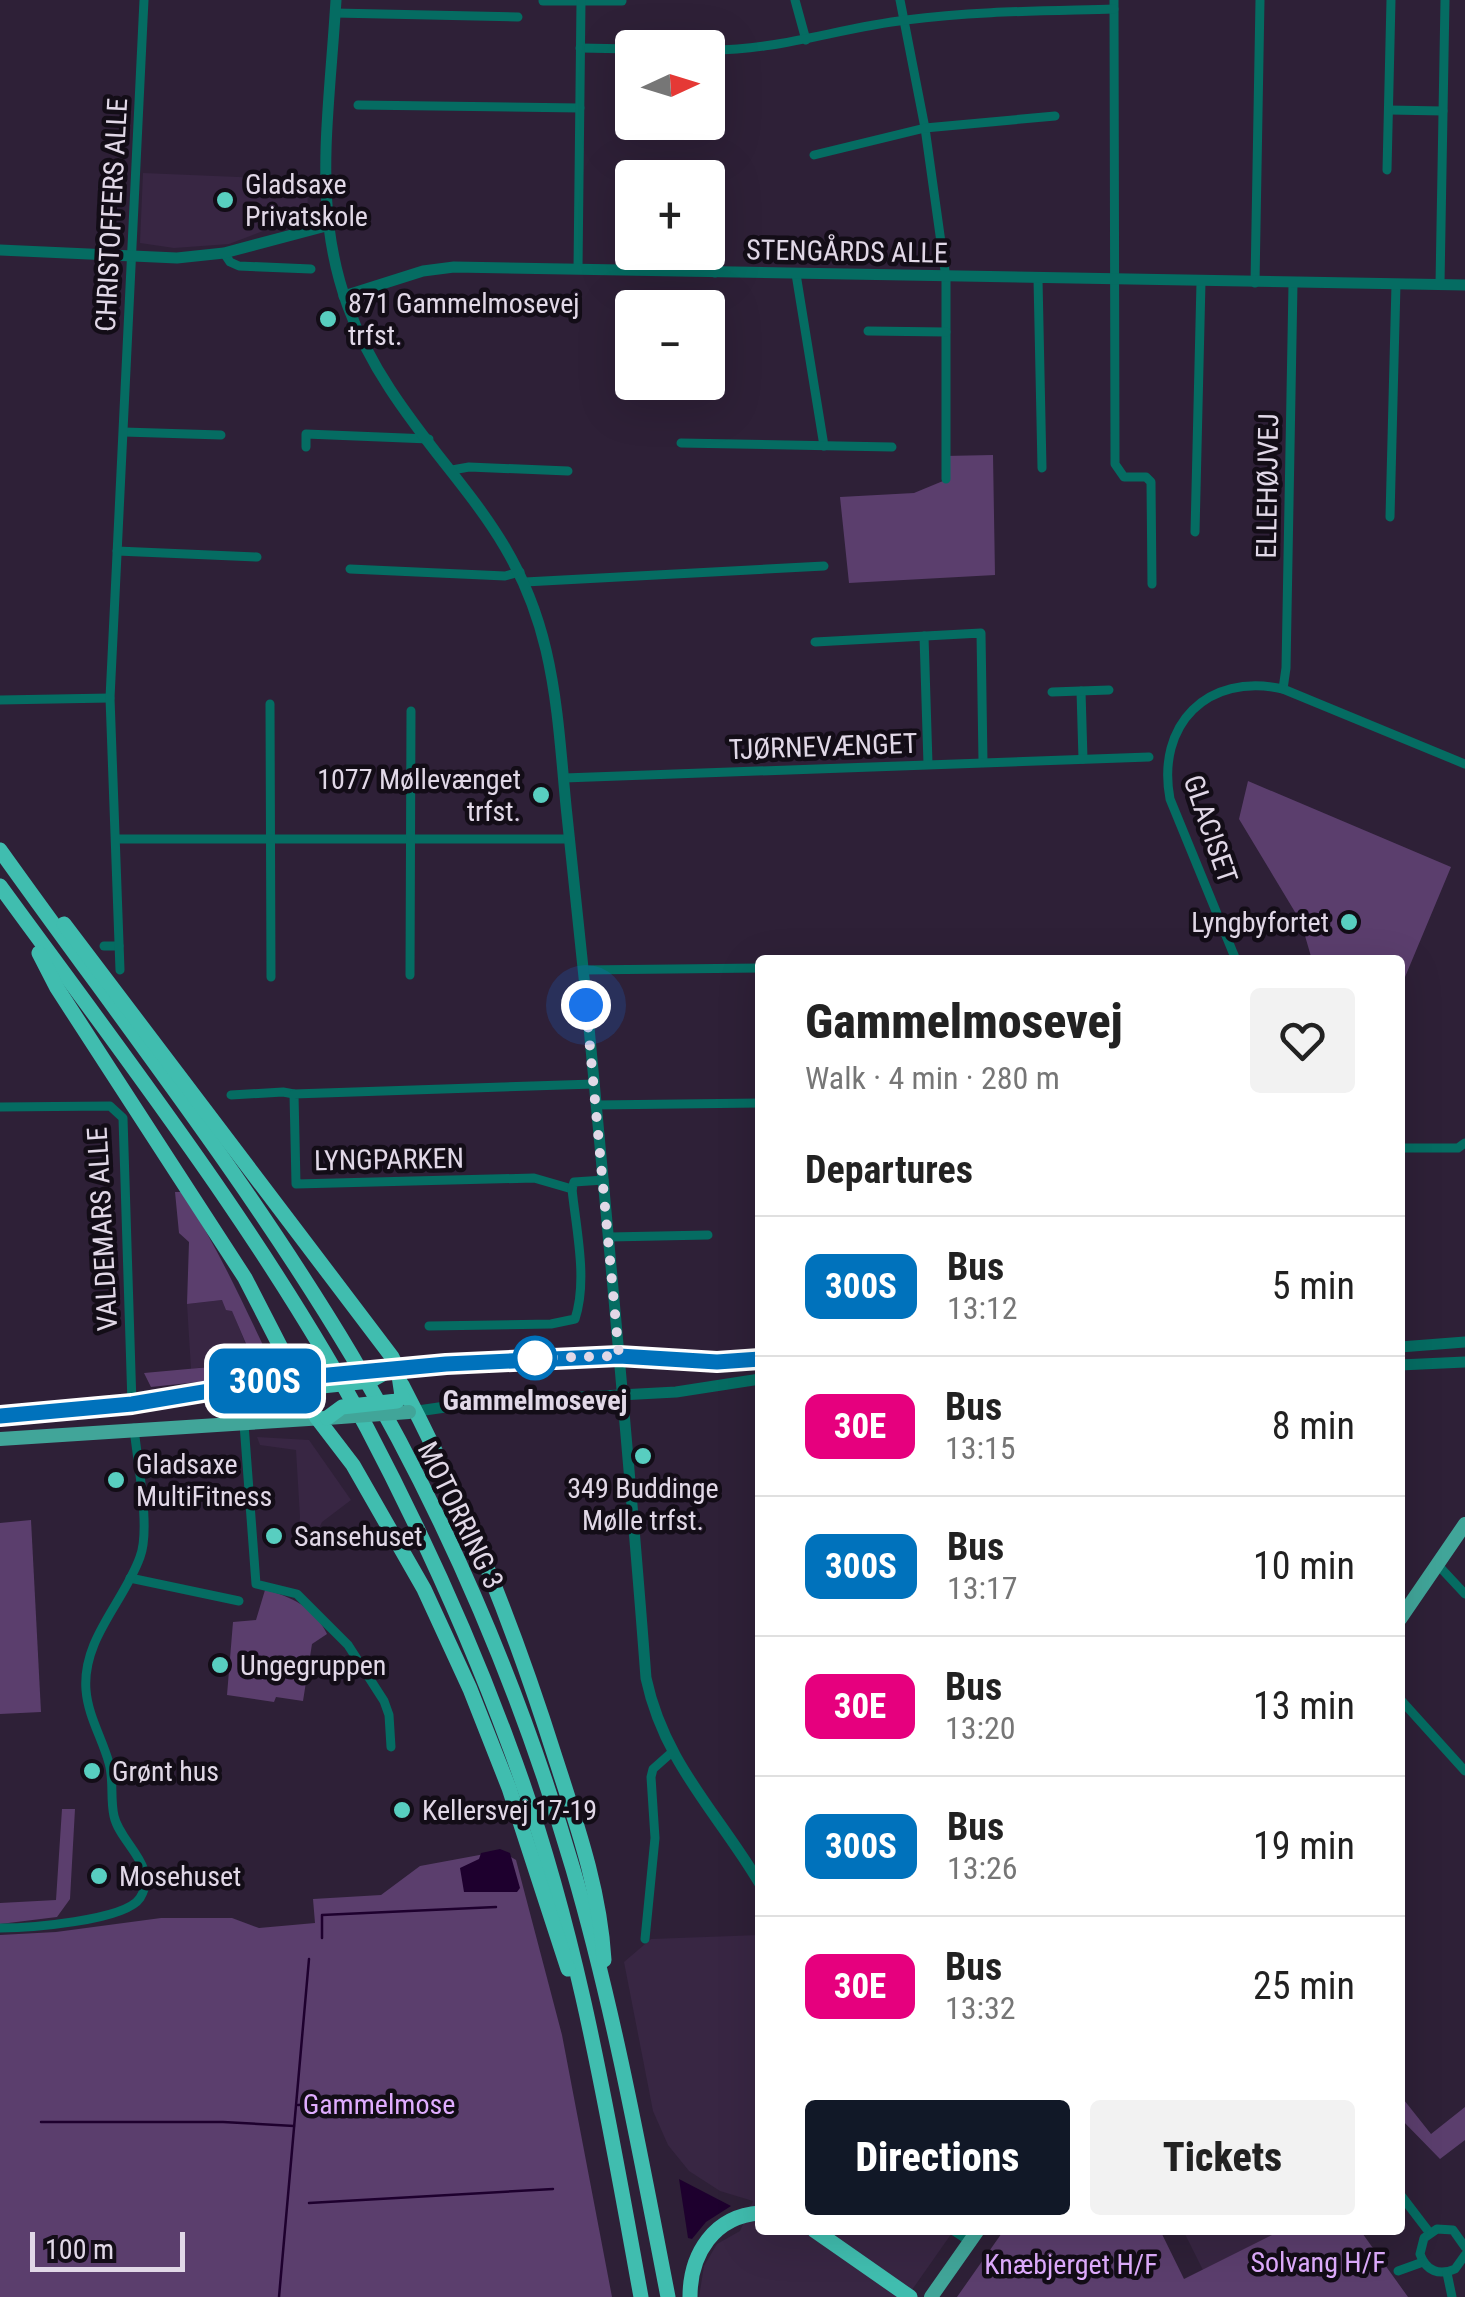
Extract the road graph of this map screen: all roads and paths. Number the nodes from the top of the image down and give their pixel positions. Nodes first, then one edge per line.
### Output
1 (144, 0) edge
2 (795, 0) edge
3 (900, 0) edge
4 (1260, 0) edge
5 (1392, 0) edge
6 (1445, 0) edge
7 (542, 1) edge
8 (581, 1) edge
9 (622, 2) edge
10 (1114, 5) edge
11 (336, 6) edge
12 (518, 17) dead end
13 (904, 20) junction
14 (806, 40) junction
15 (580, 48) junction
16 (615, 49) edge
17 (725, 50) edge
18 (358, 105) dead end
19 (580, 108) junction
20 (1389, 110) junction
21 (1443, 111) junction
22 (1055, 116) dead end
23 (925, 128) junction
24 (814, 155) dead end
25 (1387, 170) dead end
26 (326, 226) junction
27 (0, 250) edge
28 (224, 253) junction
29 (132, 256) junction
30 (578, 269) junction
31 (311, 270) dead end
32 (714, 270) edge
33 (714, 273) junction
34 (796, 274) junction
35 (946, 278) junction
36 (1038, 279) junction
37 (1112, 280) junction
38 (1201, 282) junction
39 (1255, 283) junction
40 (1293, 284) junction
41 (1396, 284) junction
42 (1440, 284) junction
43 (1465, 285) edge
44 (344, 296) junction
45 (868, 331) dead end
46 (946, 332) junction
47 (124, 432) junction
48 (221, 434) dead end
49 (428, 439) junction
50 (681, 443) dead end
51 (824, 446) junction
52 (306, 447) dead end
53 (892, 447) dead end
54 (1042, 468) dead end
55 (452, 470) junction
56 (568, 472) dead end
57 (946, 478) dead end
58 (1390, 517) dead end
59 (1195, 532) dead end
60 (117, 551) junction
61 (257, 557) dead end
62 (824, 566) dead end
63 (350, 569) dead end
64 (523, 577) junction
65 (1152, 584) dead end
66 (924, 636) junction
67 (815, 642) dead end
68 (1283, 689) junction
69 (1110, 690) dead end
70 (1080, 691) junction
71 (1052, 692) dead end
72 (110, 698) junction
73 (0, 700) edge
74 (270, 704) dead end
75 (411, 710) dead end
76 (1150, 758) dead end
77 (1083, 759) junction
78 (984, 762) junction
79 (928, 764) junction
80 (1465, 764) edge
81 (564, 778) junction
82 (116, 839) junction
83 (270, 839) junction
84 (411, 839) junction
85 (570, 839) junction
86 (3, 854) edge
87 (0, 886) edge
88 (12, 903) junction
89 (104, 946) dead end
90 (119, 946) junction
91 (1232, 955) edge
92 (755, 968) edge
93 (120, 970) dead end
94 (583, 970) junction
95 (410, 974) dead end
96 (271, 977) dead end
97 (594, 1084) junction
98 (231, 1094) dead end
99 (294, 1094) junction
100 (755, 1103) edge
101 (596, 1105) junction
102 (0, 1107) edge
103 (1461, 1145) edge
104 (1405, 1148) edge
105 (1465, 1161) edge
106 (604, 1180) junction
107 (572, 1189) junction
108 (708, 1235) dead end
109 (609, 1238) junction
110 (429, 1326) dead end
111 (1465, 1342) edge
112 (1405, 1347) edge
113 (619, 1356) junction
114 (755, 1359) edge
115 (1465, 1362) edge
116 (1405, 1365) edge
117 (300, 1377) junction
118 (398, 1380) junction
119 (755, 1380) edge
120 (241, 1384) junction
121 (622, 1392) junction
122 (132, 1404) junction
123 (413, 1412) junction
124 (0, 1416) edge
125 (322, 1418) junction
126 (245, 1422) junction
127 (134, 1428) junction
128 (0, 1439) edge
129 (1465, 1524) edge
130 (1437, 1564) junction
131 (130, 1578) junction
132 (1465, 1594) edge
133 (239, 1601) dead end
134 (1405, 1612) edge
135 (1405, 1705) edge
136 (391, 1747) dead end
137 (672, 1753) junction
138 (1465, 1771) edge
139 (755, 1877) edge
140 (0, 1928) edge
141 (645, 1939) dead end
142 (606, 1994) junction
143 (597, 2054) junction
144 (1405, 2200) edge
145 (755, 2215) edge
146 (1430, 2232) junction
147 (1462, 2233) edge
148 (821, 2235) edge
149 (974, 2236) edge
150 (1465, 2246) edge
151 (1465, 2254) edge
152 (1423, 2262) junction
153 (1398, 2271) dead end
154 (1447, 2273) junction
155 (641, 2297) edge
156 (668, 2297) edge
157 (690, 2297) edge
158 (910, 2297) edge
159 (931, 2297) edge
160 (1452, 2297) edge

1 - 29 street, CHRISTOFFERS ALLE
2 - 14 street
3 - 13 street
4 - 39 street
5 - 20 street
6 - 21 street
7 - 8 street
8 - 9 street
8 - 15 street
10 - 13 street
10 - 37 street
11 - 12 street
11 - 26 street
13 - 14 street
13 - 23 street
14 - 17 street
15 - 16 street
15 - 19 street
18 - 19 street
19 - 30 street
20 - 21 street
20 - 25 street
21 - 42 street
22 - 23 street
23 - 24 street
23 - 35 street
26 - 28 street
26 - 44 street
27 - 29 street
28 - 29 street
28 - 31 street
29 - 47 street, CHRISTOFFERS ALLE
30 - 33 street, STENGÅRDS ALLE
30 - 44 street, STENGÅRDS ALLE
32 - 33 street
33 - 34 street, STENGÅRDS ALLE
34 - 35 street, STENGÅRDS ALLE
34 - 51 street
35 - 36 street, STENGÅRDS ALLE
35 - 46 street
36 - 37 street, STENGÅRDS ALLE
36 - 54 street
37 - 38 street, STENGÅRDS ALLE
37 - 65 street
38 - 39 street, STENGÅRDS ALLE
38 - 59 street
39 - 40 street, STENGÅRDS ALLE
40 - 41 street, STENGÅRDS ALLE
40 - 68 street, ELLEHØJVEJ
41 - 42 street, STENGÅRDS ALLE
41 - 58 street
42 - 43 street, STENGÅRDS ALLE
44 - 49 street
45 - 46 street
46 - 57 street
47 - 48 street
47 - 60 street, CHRISTOFFERS ALLE
49 - 52 street
49 - 55 street
50 - 51 street
51 - 53 street
55 - 56 street
55 - 64 street
60 - 61 street
60 - 72 street, CHRISTOFFERS ALLE
62 - 64 street
63 - 64 street
64 - 81 street
66 - 67 street
66 - 78 street
66 - 79 street
68 - 80 street, GLACISET
68 - 91 street, GLACISET
69 - 70 street
70 - 71 street
70 - 77 street
72 - 73 street
72 - 82 street, CHRISTOFFERS ALLE
74 - 83 street
75 - 84 street
76 - 77 street, TJØRNEVÆNGET
77 - 78 street, TJØRNEVÆNGET
78 - 79 street, TJØRNEVÆNGET
79 - 81 street, TJØRNEVÆNGET
81 - 85 street
82 - 83 street
82 - 90 street, CHRISTOFFERS ALLE
83 - 84 street
83 - 96 street
84 - 85 street
84 - 95 street
85 - 94 street
86 - 118 highway
86 - 142 highway, MOTORRING 3
87 - 88 highway, MOTORRING 3
88 - 117 highway
88 - 143 highway, MOTORRING 3
89 - 90 street
90 - 93 street, CHRISTOFFERS ALLE
92 - 94 street
94 - 97 street
97 - 99 street
97 - 101 street
98 - 99 street
99 - 107 street, LYNGPARKEN
100 - 101 street
101 - 106 street
102 - 122 street, VALDEMARS ALLE
103 - 104 street
103 - 105 street
106 - 107 street
106 - 109 street
107 - 110 street
108 - 109 street
109 - 113 street
111 - 112 street
113 - 114 street
113 - 118 street
113 - 121 street
115 - 116 street
117 - 118 main road, bridge
117 - 120 main road
117 - 125 highway
118 - 123 highway
118 - 125 highway, bridge
118 - 125 highway, bridge
119 - 121 street
120 - 122 main road
120 - 126 street
121 - 123 street
121 - 137 street
122 - 124 main road
123 - 125 main road, bridge
123 - 142 highway
125 - 126 main road
125 - 143 highway
126 - 127 main road
126 - 136 street
127 - 128 main road
127 - 131 street
129 - 130 main road
130 - 132 street
130 - 134 main road
131 - 133 street
131 - 140 street
135 - 138 street
137 - 139 street
137 - 141 street
142 - 156 highway, MOTORRING 3
143 - 155 highway, MOTORRING 3
144 - 146 street
145 - 157 highway
146 - 147 street
146 - 152 street
147 - 150 street
148 - 158 highway
149 - 159 main road
151 - 154 street
152 - 153 street
152 - 154 street
154 - 160 street

